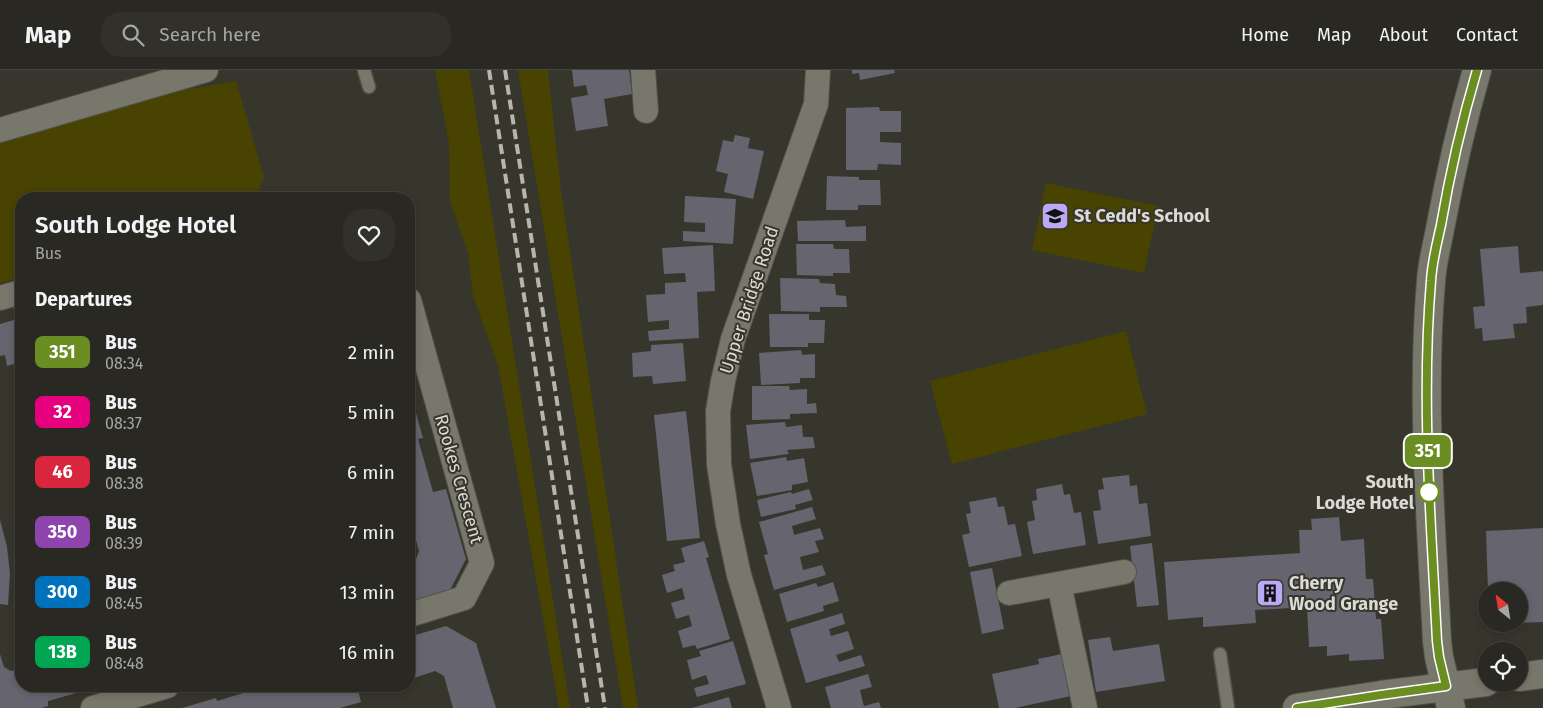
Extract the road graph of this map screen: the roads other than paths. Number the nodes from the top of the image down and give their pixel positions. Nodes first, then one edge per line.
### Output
1 (206, 70) edge
2 (364, 70) edge
3 (643, 70) edge
4 (818, 70) edge
5 (1478, 70) edge
6 (369, 87) dead end
7 (646, 111) dead end
8 (0, 130) edge
9 (15, 294) edge
10 (0, 298) edge
11 (415, 322) edge
12 (1124, 572) dead end
13 (1059, 584) junction
14 (1009, 593) dead end
15 (415, 613) edge
16 (1220, 654) dead end
17 (1543, 674) edge
18 (1528, 676) edge
19 (1478, 685) edge
20 (147, 692) edge
21 (1449, 697) edge
22 (93, 708) edge
23 (779, 708) edge
24 (1085, 708) edge
25 (1228, 708) edge
26 (1297, 708) edge

1 - 8 street
2 - 6 lane
3 - 7 street
4 - 23 street, Upper Bridge Road
5 - 21 main road
9 - 10 street
11 - 15 street, Rookes Crescent
12 - 13 street
13 - 14 street
13 - 24 street
16 - 25 lane
17 - 18 main road
19 - 21 main road
20 - 22 street
21 - 26 main road

